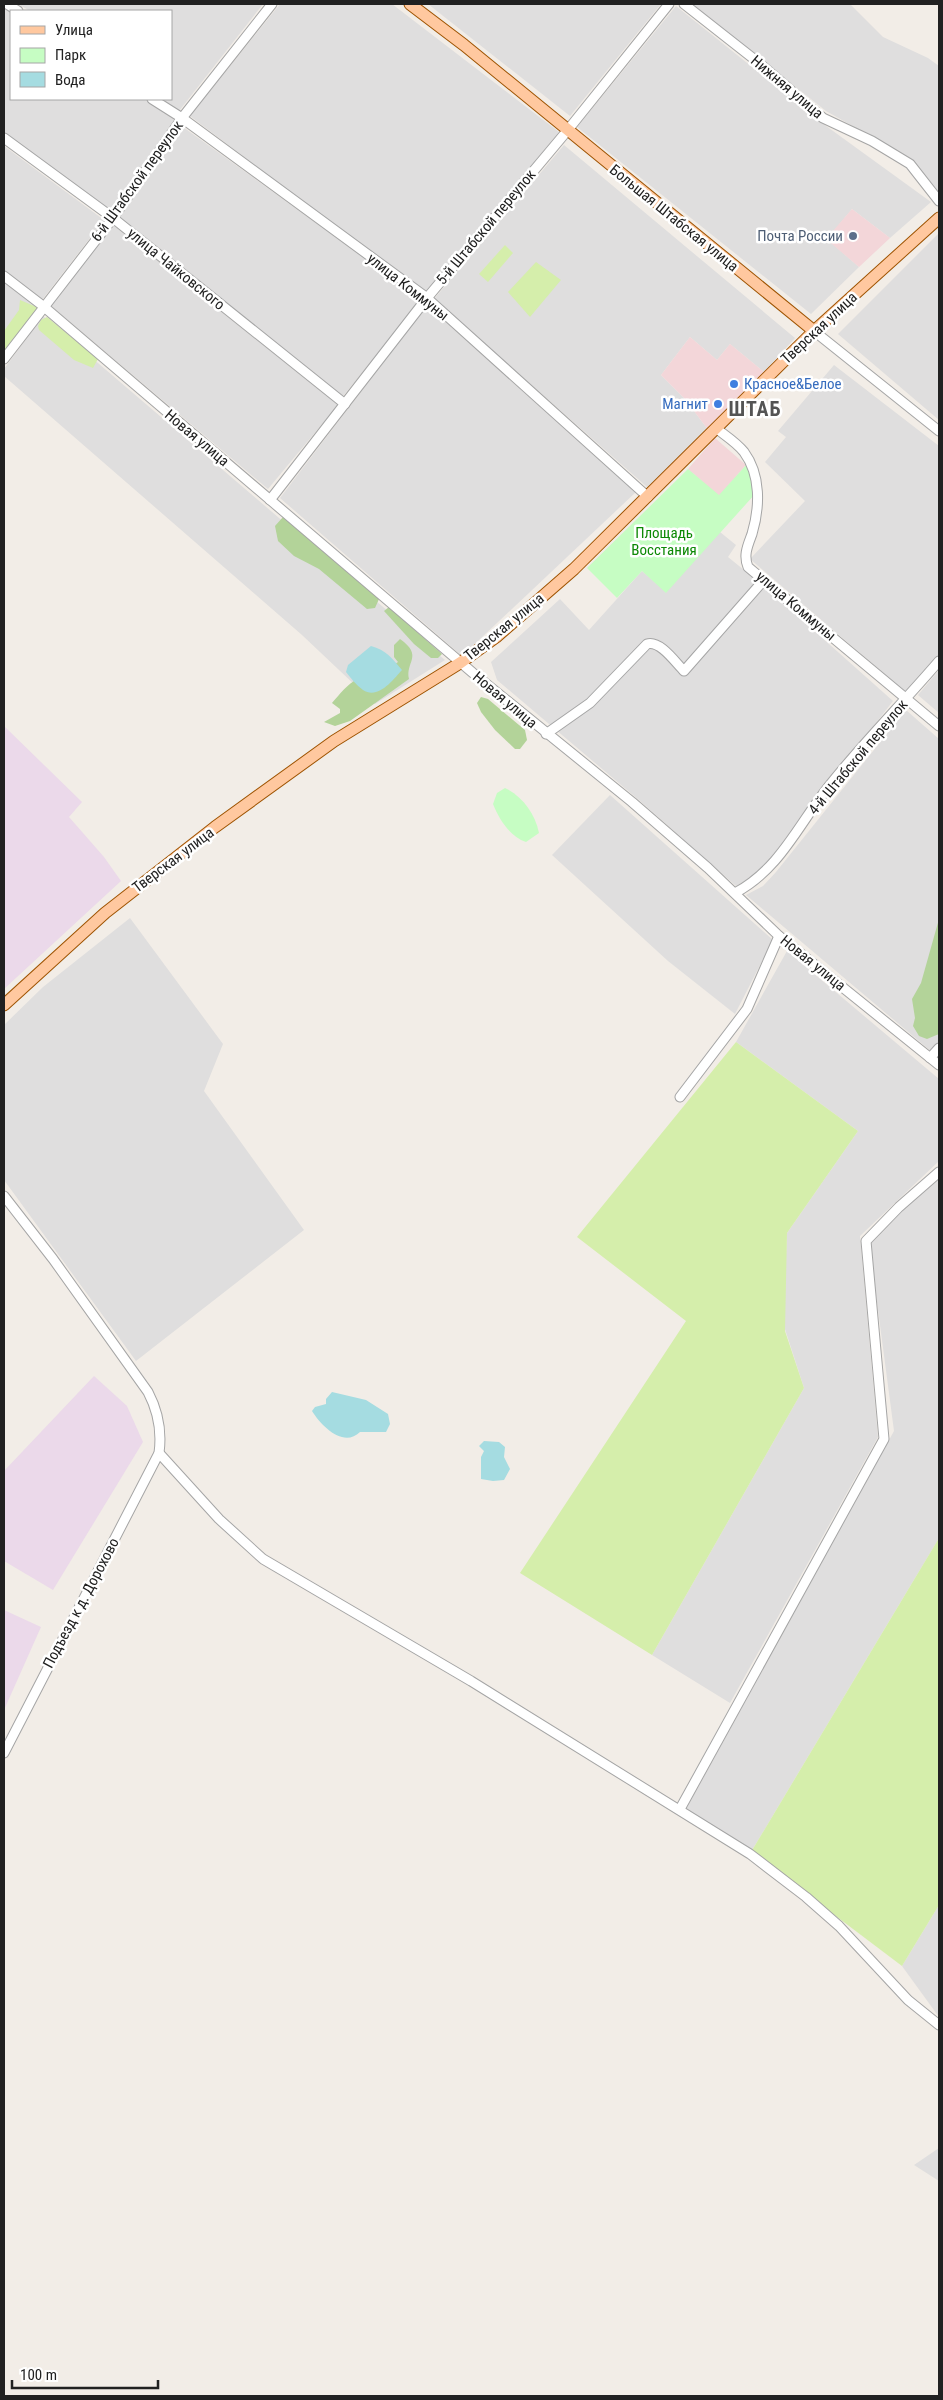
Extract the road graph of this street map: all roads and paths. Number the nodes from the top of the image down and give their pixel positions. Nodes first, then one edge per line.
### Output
1 (272, 4) edge
2 (410, 4) edge
3 (668, 4) edge
4 (684, 4) edge
5 (154, 100) edge
6 (182, 118) junction
7 (567, 130) junction
8 (4, 138) edge
9 (939, 201) edge
10 (113, 218) junction
11 (939, 218) edge
12 (4, 276) edge
13 (426, 298) junction
14 (43, 306) junction
15 (814, 331) junction
16 (4, 359) edge
17 (345, 404) junction
18 (717, 429) junction
19 (939, 431) edge
20 (648, 497) junction
21 (270, 500) junction
22 (764, 580) junction
23 (939, 661) edge
24 (460, 663) junction
25 (907, 699) junction
26 (939, 726) edge
27 (546, 734) junction
28 (735, 893) junction
29 (779, 936) junction
30 (4, 1005) edge
31 (939, 1048) edge
32 (930, 1058) junction
33 (939, 1065) edge
34 (680, 1097) dead end
35 (939, 1172) edge
36 (4, 1196) edge
37 (159, 1452) junction
38 (4, 1753) edge
39 (680, 1809) junction
40 (939, 2025) edge

1 - 6 street, 6-й Штабской переулок
2 - 7 main road, Большая Штабская улица
3 - 7 street, 5-й Штабской переулок
4 - 9 street, Нижняя улица
5 - 6 street, улица Коммуны
6 - 10 street, 6-й Штабской переулок
6 - 13 street, улица Коммуны
7 - 13 street, 5-й Штабской переулок
7 - 15 main road, Большая Штабская улица
8 - 10 street, улица Чайковского
10 - 14 street, 6-й Штабской переулок
10 - 17 street, улица Чайковского
11 - 15 main road, Тверская улица
12 - 14 street, Новая улица
13 - 17 street, 5-й Штабской переулок
13 - 20 street, улица Коммуны
14 - 16 street, 6-й Штабской переулок
14 - 21 street, Новая улица
15 - 18 main road, Тверская улица
15 - 19 street, Большая Штабская улица
17 - 21 street, 5-й Штабской переулок
18 - 20 main road, Тверская улица
18 - 22 street, улица Коммуны
20 - 24 main road, Тверская улица
21 - 24 street, Новая улица
22 - 25 street, улица Коммуны
22 - 27 street
23 - 25 street, 4-й Штабской переулок
24 - 27 street, Новая улица
24 - 30 main road, Тверская улица
25 - 26 street, улица Коммуны
25 - 28 street, 4-й Штабской переулок
27 - 28 street, Новая улица
28 - 29 street, Новая улица
29 - 32 street, Новая улица
29 - 34 street
31 - 32 street
32 - 33 street, Новая улица
35 - 39 street
36 - 37 street
37 - 38 street, Подъезд к д. Дорохово
37 - 39 street
39 - 40 street

